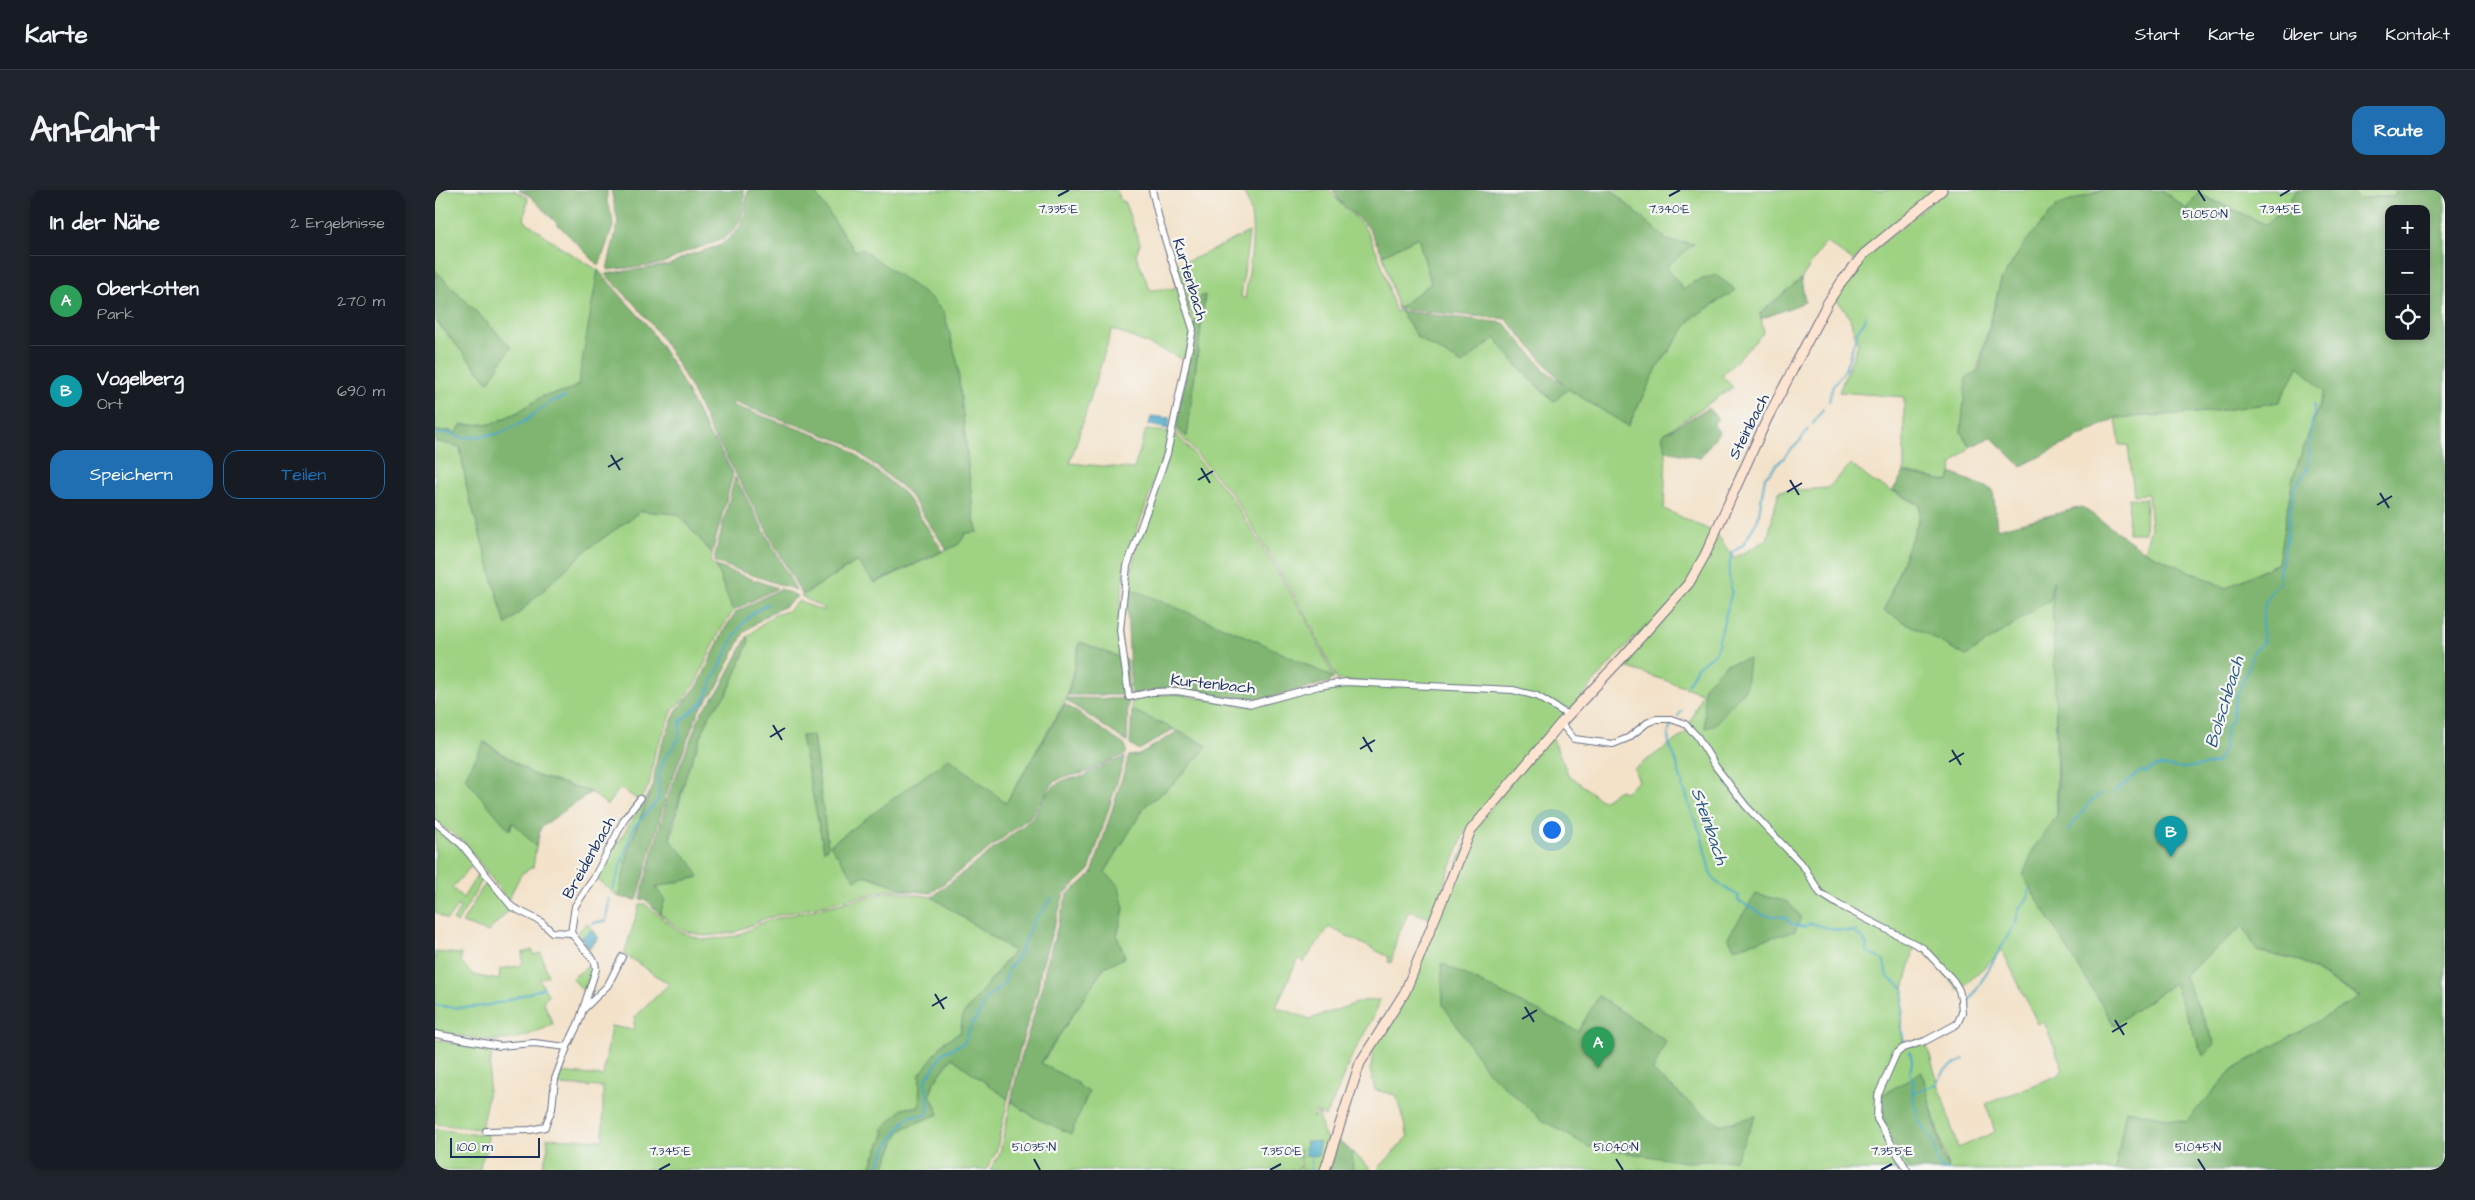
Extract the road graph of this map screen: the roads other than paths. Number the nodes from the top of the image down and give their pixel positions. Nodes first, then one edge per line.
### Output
1 (1152, 190) edge
2 (1942, 190) edge
3 (1568, 715) junction
4 (1561, 723) junction
5 (640, 799) dead end
6 (435, 822) edge
7 (571, 933) junction
8 (622, 957) dead end
9 (584, 1008) junction
10 (435, 1034) edge
11 (567, 1047) junction
12 (486, 1131) dead end
13 (1325, 1170) edge
14 (1907, 1170) edge

1 - 3 street, Kurtenbach
2 - 3 street, Steinbach
3 - 4 street, Steinbach
4 - 13 street, Steinbach
4 - 14 street
5 - 7 street, Breidenbach
6 - 7 street
7 - 9 street
8 - 9 street
9 - 11 street
10 - 11 street
11 - 12 street

